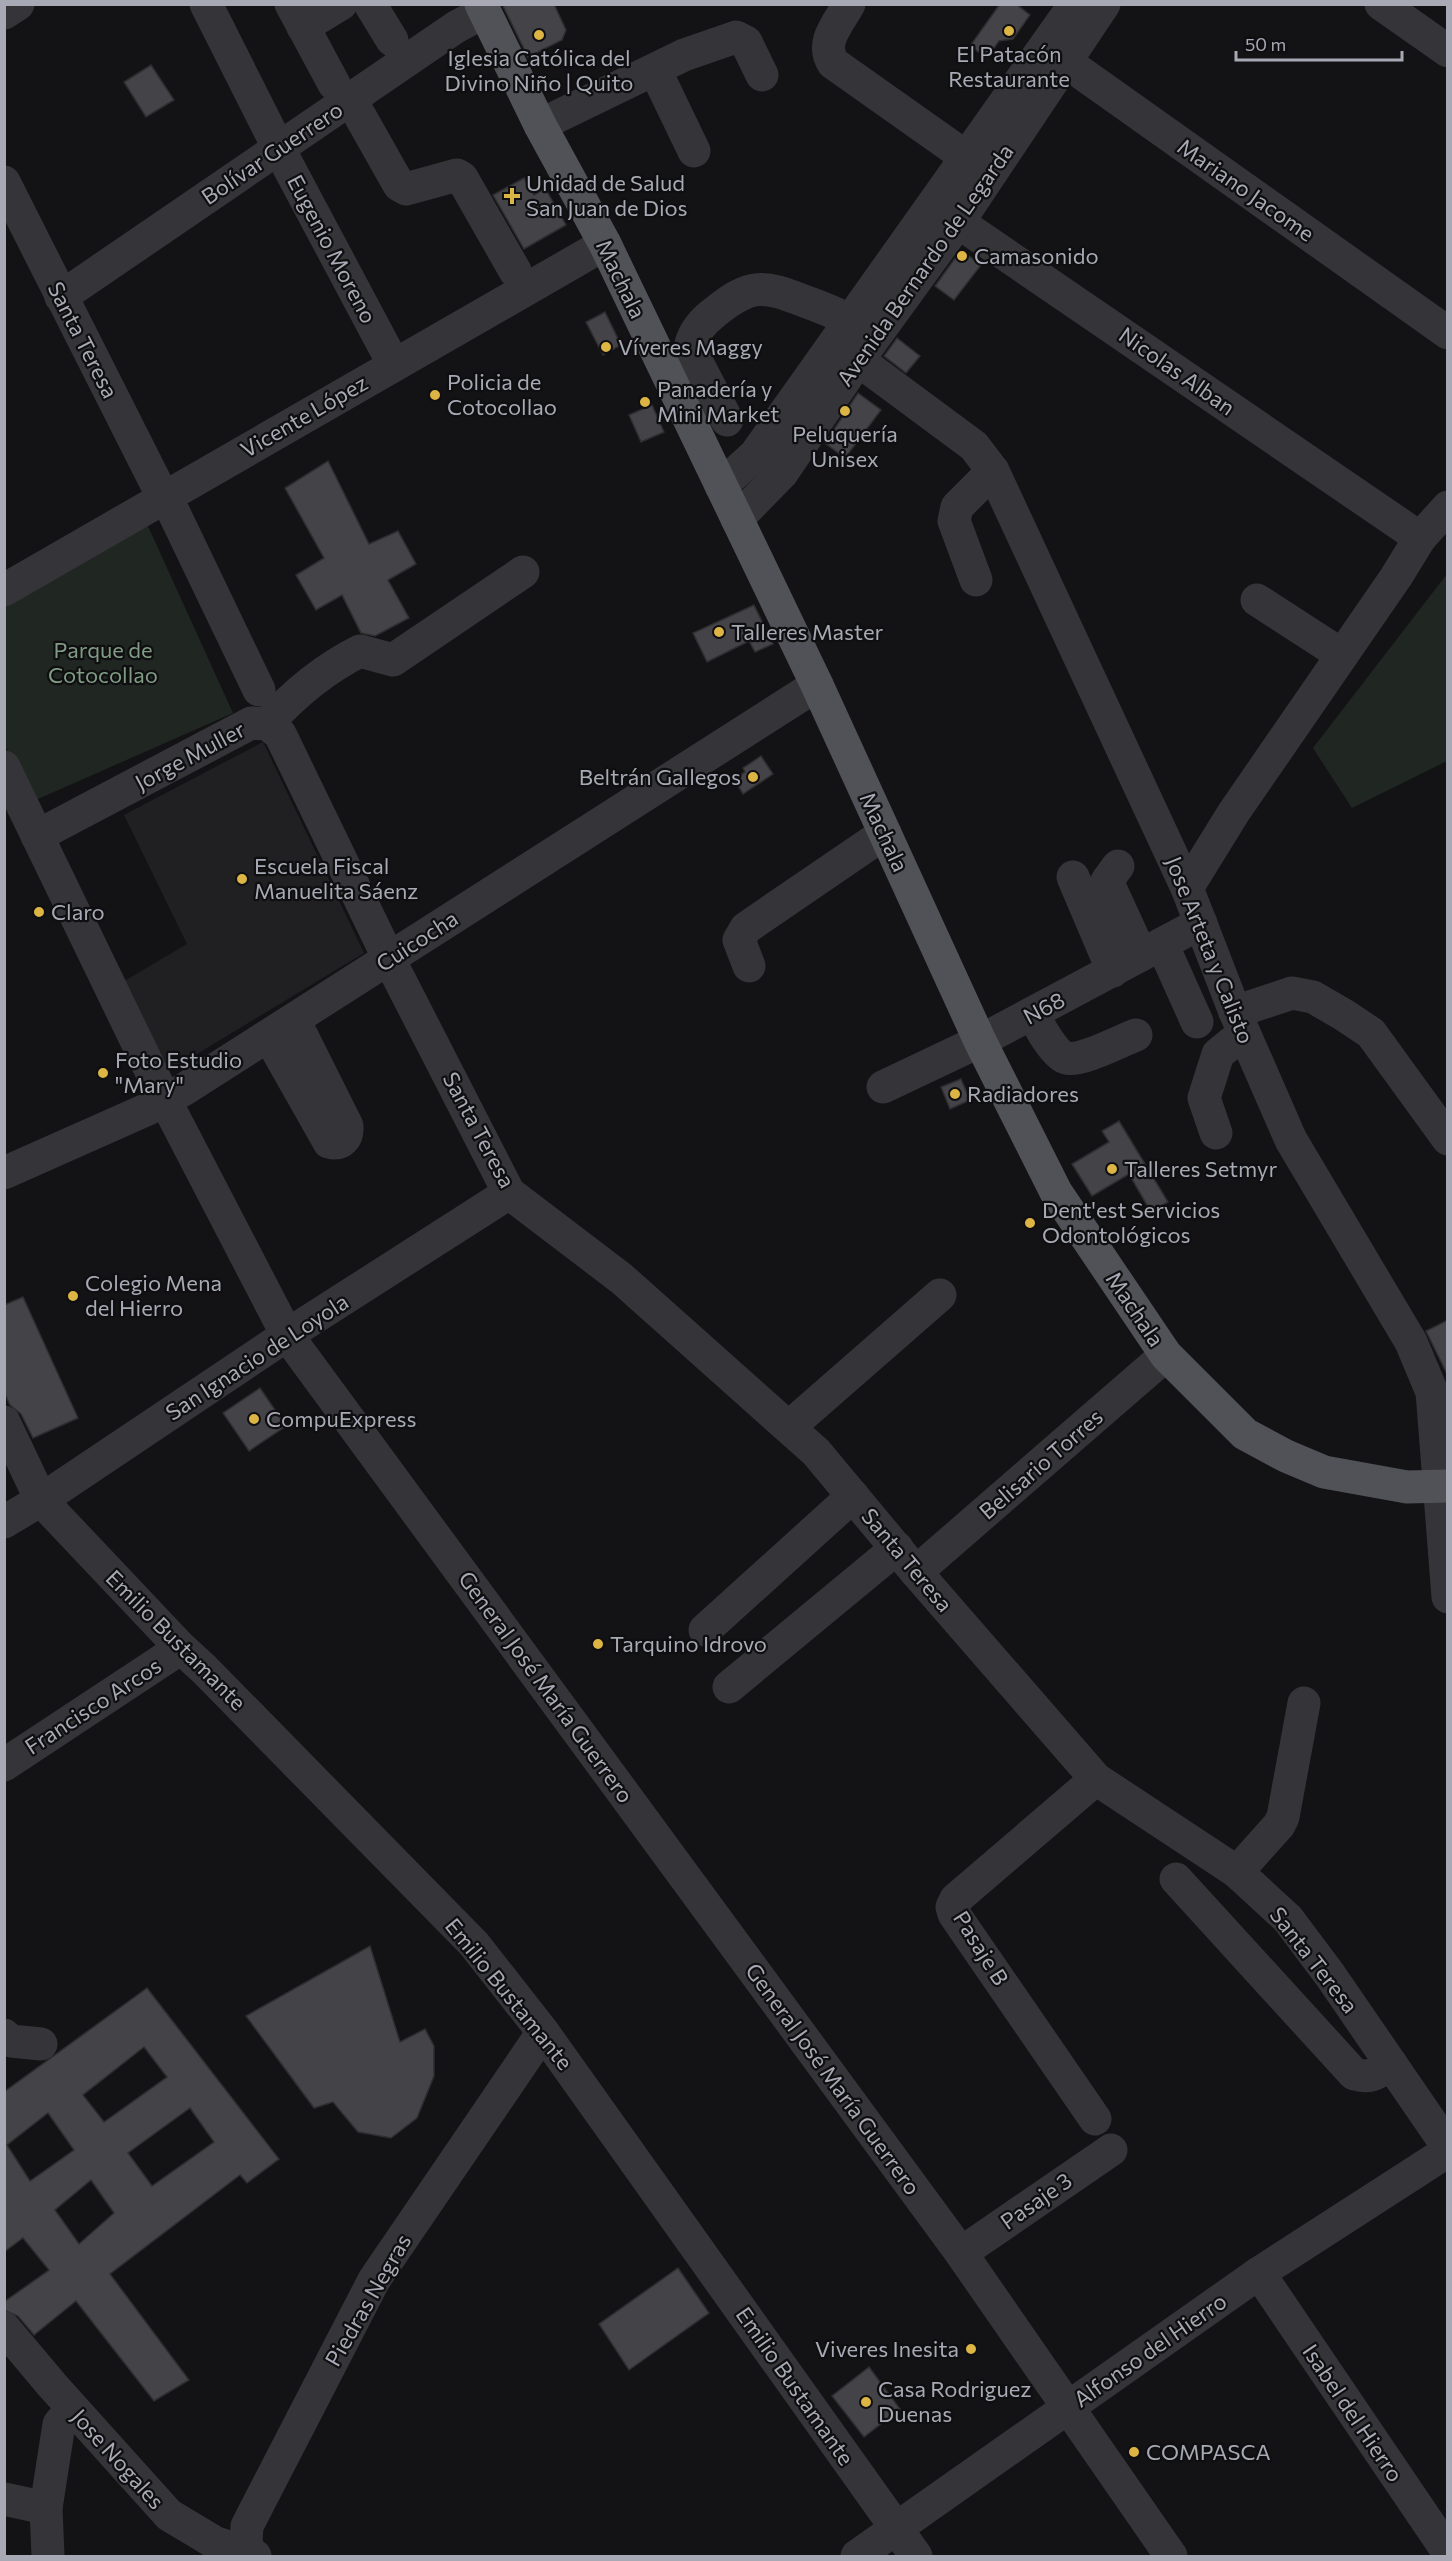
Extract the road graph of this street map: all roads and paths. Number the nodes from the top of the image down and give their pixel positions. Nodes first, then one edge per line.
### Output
1 (18, 4) edge
2 (206, 4) edge
3 (341, 4) edge
4 (370, 4) edge
5 (849, 4) edge
6 (1075, 4) edge
7 (1104, 4) edge
8 (1381, 4) edge
9 (482, 8) edge
10 (4, 13) edge
11 (297, 16) edge
12 (392, 39) dead end
13 (1448, 51) edge
14 (1055, 54) junction
15 (655, 70) junction
16 (762, 75) dead end
17 (343, 92) junction
18 (540, 125) junction
19 (279, 149) junction
20 (694, 151) dead end
21 (966, 157) junction
22 (4, 183) edge
23 (946, 213) junction
24 (605, 244) junction
25 (515, 272) dead end
26 (61, 297) junction
27 (851, 321) junction
28 (1448, 333) edge
29 (858, 360) junction
30 (394, 365) junction
31 (727, 420) dead end
32 (993, 471) junction
33 (721, 486) junction
34 (163, 497) junction
35 (1448, 507) edge
36 (737, 519) junction
37 (1420, 538) junction
38 (523, 572) dead end
39 (976, 580) dead end
40 (4, 590) edge
41 (1257, 600) dead end
42 (1342, 655) junction
43 (817, 685) junction
44 (259, 690) dead end
45 (267, 724) junction
46 (4, 767) edge
47 (885, 833) junction
48 (37, 836) junction
49 (1118, 866) dead end
50 (1073, 877) dead end
51 (1187, 888) junction
52 (1201, 923) junction
53 (1151, 949) junction
54 (389, 959) junction
55 (749, 966) dead end
56 (1113, 971) junction
57 (1033, 1014) junction
58 (1197, 1022) dead end
59 (1240, 1023) junction
60 (1136, 1035) dead end
61 (980, 1041) junction
62 (883, 1087) dead end
63 (165, 1100) junction
64 (1216, 1133) dead end
65 (1448, 1139) edge
66 (4, 1173) edge
67 (509, 1193) junction
68 (940, 1295) dead end
69 (287, 1335) junction
70 (1166, 1355) junction
71 (4, 1422) edge
72 (789, 1428) junction
73 (1444, 1487) edge
74 (853, 1496) junction
75 (41, 1500) junction
76 (4, 1522) edge
77 (906, 1560) junction
78 (1448, 1597) edge
79 (705, 1630) dead end
80 (181, 1648) junction
81 (729, 1687) dead end
82 (1304, 1703) dead end
83 (4, 1765) edge
84 (1096, 1779) junction
85 (1237, 1872) junction
86 (1176, 1879) dead end
87 (543, 2032) junction
88 (4, 2035) edge
89 (41, 2044) dead end
90 (1391, 2064) junction
91 (1095, 2120) dead end
92 (1448, 2149) edge
93 (1111, 2150) dead end
94 (961, 2253) junction
95 (1258, 2273) junction
96 (4, 2328) edge
97 (1069, 2407) junction
98 (72, 2409) junction
99 (4, 2499) edge
100 (46, 2508) junction
101 (897, 2528) junction
102 (214, 2549) edge
103 (1448, 2552) edge
104 (252, 2555) edge
105 (48, 2556) edge
106 (857, 2556) edge
107 (916, 2556) edge
108 (1171, 2556) edge

1 - 10 street
2 - 19 street, Eugenio Moreno
3 - 11 street
4 - 12 street
5 - 21 street
6 - 14 street, Avenida Bernardo de Legarda
7 - 14 street, Avenida Bernardo de Legarda
8 - 13 street
9 - 17 street, Bolívar Guerrero
9 - 18 main road, Machala
11 - 17 street
14 - 21 street, Avenida Bernardo de Legarda
14 - 23 street, Avenida Bernardo de Legarda
14 - 28 street, Mariano Jacome
15 - 16 street
15 - 18 street
15 - 20 street
17 - 19 street, Bolívar Guerrero
17 - 25 street
18 - 24 main road, Machala
19 - 26 street, Bolívar Guerrero
19 - 30 street, Eugenio Moreno
21 - 23 street, Avenida Bernardo de Legarda
22 - 26 street, Santa Teresa
23 - 27 street, Avenida Bernardo de Legarda
23 - 29 street, Avenida Bernardo de Legarda
23 - 37 street, Nicolas Alban
24 - 30 street, Vicente López
24 - 33 main road, Machala
26 - 34 street, Santa Teresa
27 - 31 street
27 - 33 street, Avenida Bernardo de Legarda
29 - 32 street, Jose Arteta y Calisto
29 - 36 street, Avenida Bernardo de Legarda
30 - 34 street, Vicente López
32 - 39 street
32 - 51 street, Jose Arteta y Calisto
33 - 36 main road, Machala
34 - 40 street, Vicente López
34 - 44 street, Santa Teresa
35 - 37 street
36 - 43 main road, Machala
37 - 42 street
38 - 45 street
41 - 42 street
42 - 51 street
43 - 47 main road, Machala
43 - 54 street, Cuicocha
45 - 48 street, Jorge Muller
45 - 54 street, Jorge Muller
46 - 48 street, General José María Guerrero
47 - 55 street
47 - 61 main road, Machala
48 - 63 street, General José María Guerrero
49 - 53 street
50 - 56 street
51 - 52 street, Jose Arteta y Calisto
52 - 53 street, N68
52 - 59 street, Jose Arteta y Calisto
53 - 56 street, N68
53 - 58 street
54 - 63 street, Cuicocha
54 - 67 street, Santa Teresa
56 - 57 street, N68
57 - 60 street
57 - 61 street, N68
59 - 64 street
59 - 65 street
59 - 73 street, Jose Arteta y Calisto
61 - 62 street, N68
61 - 70 main road, Machala
63 - 66 street, Cuicocha
63 - 69 street, General José María Guerrero
67 - 69 street, San Ignacio de Loyola
67 - 72 street, Santa Teresa
68 - 72 street
69 - 75 street, San Ignacio de Loyola
69 - 94 street, General José María Guerrero
70 - 73 main road, Machala
70 - 77 street, Belisario Torres
71 - 75 street, Emilio Bustamante
72 - 74 street, Santa Teresa
73 - 78 street, Jose Arteta y Calisto
74 - 77 street, Santa Teresa
74 - 79 street
75 - 76 street, San Ignacio de Loyola
75 - 80 street, Emilio Bustamante
77 - 81 street, Belisario Torres
77 - 84 street, Santa Teresa
80 - 83 street, Francisco Arcos
80 - 87 street, Emilio Bustamante
82 - 85 street
84 - 85 street, Santa Teresa
84 - 91 street, Pasaje B
85 - 90 street, Santa Teresa
86 - 90 street
87 - 101 street, Emilio Bustamante
87 - 104 street, Piedras Negras
88 - 89 street
90 - 92 street, Santa Teresa
92 - 95 street, Alfonso del Hierro
93 - 94 street, Pasaje 3
94 - 97 street, General José María Guerrero
95 - 97 street, Alfonso del Hierro
95 - 103 street, Isabel del Hierro
96 - 98 street, Jose Nogales
97 - 101 street, Alfonso del Hierro
97 - 108 street, General José María Guerrero
98 - 100 street
98 - 102 street, Jose Nogales
99 - 100 street
100 - 105 street
101 - 106 street, Alfonso del Hierro
101 - 107 street, Emilio Bustamante
102 - 104 street, Jose Nogales

